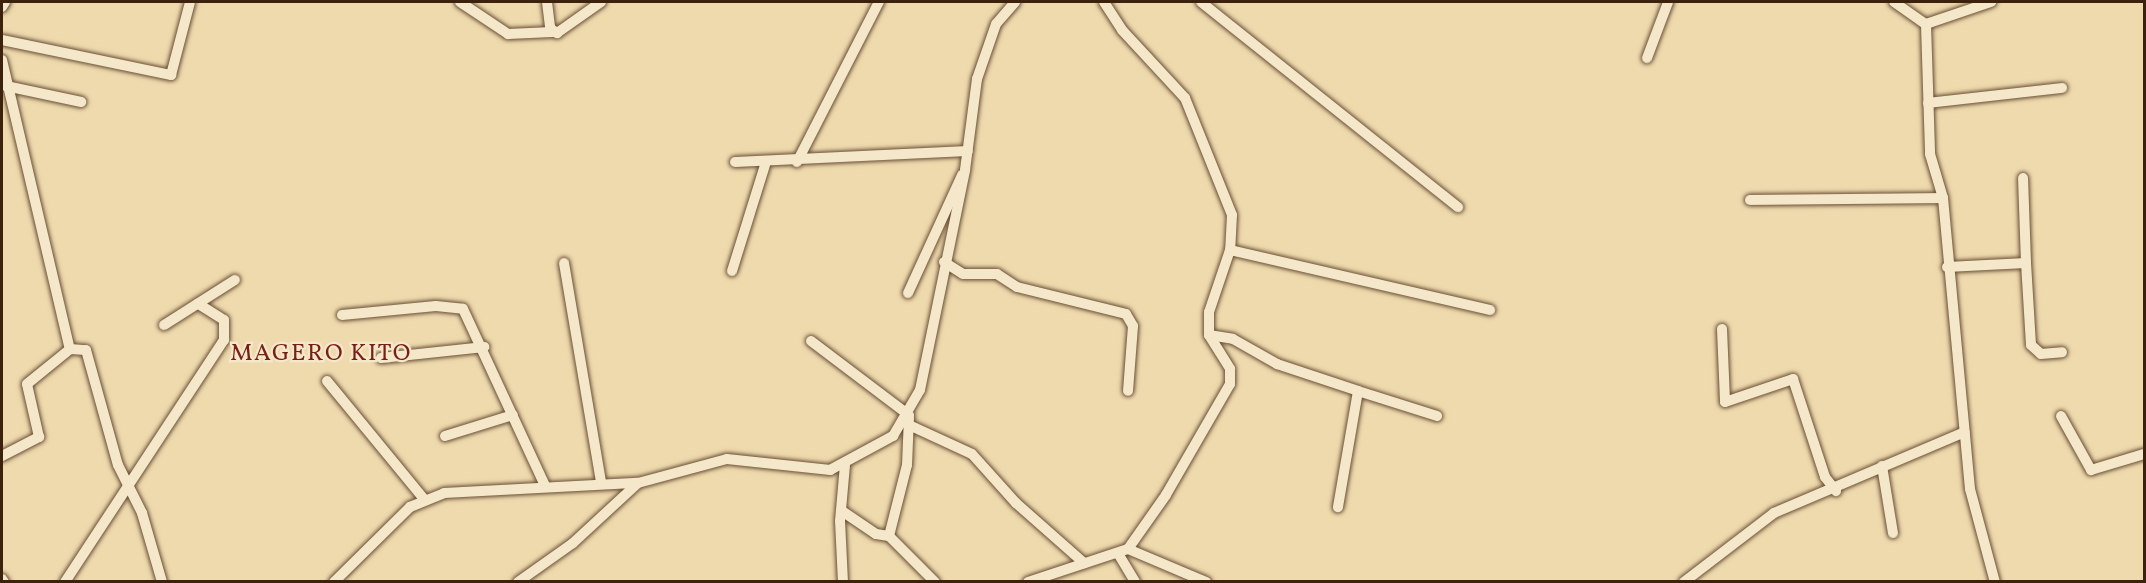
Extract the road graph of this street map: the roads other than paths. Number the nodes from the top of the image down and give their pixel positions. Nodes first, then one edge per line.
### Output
1 (5, 2) edge
2 (190, 2) edge
3 (460, 2) edge
4 (547, 2) edge
5 (601, 2) edge
6 (879, 2) edge
7 (1015, 2) edge
8 (1104, 2) edge
9 (1201, 2) edge
10 (1668, 2) edge
11 (1894, 2) edge
12 (1991, 2) edge
13 (2, 7) edge
14 (1926, 24) junction
15 (552, 32) junction
16 (2, 40) edge
17 (1647, 58) dead end
18 (2, 60) edge
19 (6, 86) junction
20 (2062, 88) dead end
21 (81, 102) dead end
22 (1928, 103) junction
23 (968, 151) junction
24 (735, 162) dead end
25 (766, 162) junction
26 (797, 162) junction
27 (965, 170) junction
28 (2023, 178) dead end
29 (1943, 198) junction
30 (1750, 200) dead end
31 (1458, 207) dead end
32 (1230, 250) junction
33 (944, 262) junction
34 (2026, 262) junction
35 (564, 263) dead end
36 (1947, 267) junction
37 (732, 271) dead end
38 (235, 280) dead end
39 (908, 293) dead end
40 (198, 304) junction
41 (1490, 310) dead end
42 (342, 315) dead end
43 (164, 325) dead end
44 (1722, 329) dead end
45 (1209, 335) junction
46 (812, 341) dead end
47 (484, 347) junction
48 (70, 349) junction
49 (2062, 351) dead end
50 (381, 358) dead end
51 (327, 381) dead end
52 (1128, 391) dead end
53 (1358, 391) junction
54 (513, 415) junction
55 (1437, 416) dead end
56 (2061, 416) dead end
57 (909, 420) junction
58 (1965, 432) junction
59 (445, 436) dead end
60 (2145, 454) edge
61 (2, 456) edge
62 (845, 465) junction
63 (1882, 466) junction
64 (601, 482) junction
65 (638, 483) junction
66 (545, 486) junction
67 (127, 489) junction
68 (1836, 491) junction
69 (423, 498) junction
70 (1338, 507) dead end
71 (842, 511) junction
72 (1893, 533) dead end
73 (889, 536) junction
74 (1124, 552) junction
75 (1084, 563) junction
76 (65, 582) edge
77 (162, 582) edge
78 (334, 582) edge
79 (518, 582) edge
80 (843, 582) edge
81 (935, 582) edge
82 (1028, 582) edge
83 (1135, 582) edge
84 (1206, 582) edge
85 (1684, 582) edge
86 (1995, 582) edge

1 - 13 street
2 - 16 street
3 - 15 street
4 - 15 street
5 - 15 street
6 - 26 street
7 - 23 street
8 - 32 street
9 - 31 street
10 - 17 street
11 - 14 street
12 - 14 street
14 - 22 street
18 - 19 street
19 - 21 street
19 - 48 street
20 - 22 street
22 - 29 street
23 - 26 street
23 - 27 street
24 - 25 street
25 - 26 street
25 - 37 street
27 - 33 street
27 - 39 street
28 - 34 street
29 - 30 street
29 - 36 street
32 - 41 street
32 - 45 street
33 - 52 street
33 - 57 street
34 - 36 street
34 - 49 street
35 - 64 street
36 - 58 street
38 - 40 street
40 - 43 street
40 - 67 street
42 - 47 street
44 - 68 street
45 - 53 street
45 - 74 street
46 - 57 street
47 - 50 street
47 - 54 street
48 - 61 street
48 - 67 street
51 - 69 street
53 - 55 street
53 - 70 street
54 - 59 street
54 - 66 street
56 - 60 street
57 - 62 street
57 - 73 street
57 - 75 street
58 - 63 street
58 - 86 street
62 - 65 street
62 - 71 street
63 - 68 street
63 - 72 street
64 - 65 street
64 - 66 street
65 - 79 street
66 - 69 street
67 - 76 street
67 - 77 street
68 - 85 street
69 - 78 street
71 - 73 street
71 - 80 street
73 - 81 street
74 - 75 street
74 - 83 street
74 - 84 street
75 - 82 street

